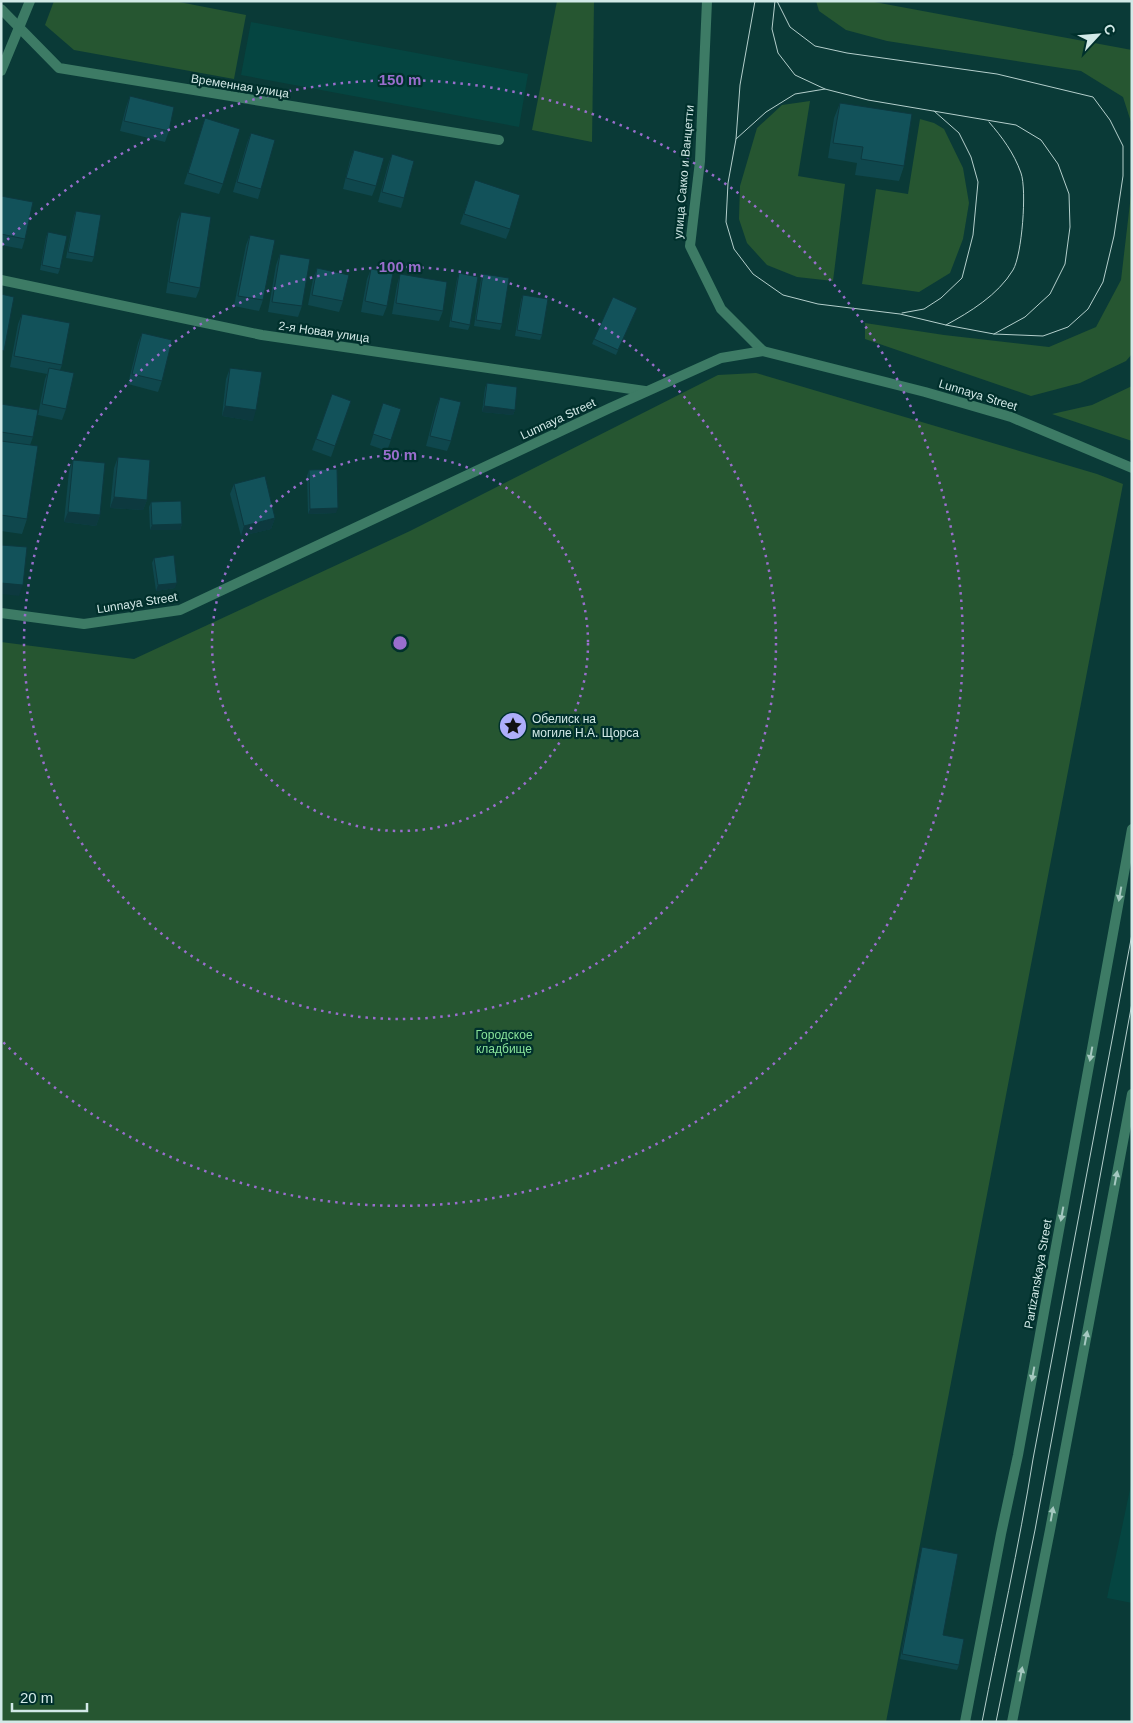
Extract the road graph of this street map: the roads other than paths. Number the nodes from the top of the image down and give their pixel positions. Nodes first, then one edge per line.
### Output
1 (30, 1) edge
2 (707, 1) edge
3 (1, 9) edge
4 (20, 29) junction
5 (1, 71) edge
6 (499, 140) dead end
7 (1, 280) edge
8 (764, 350) junction
9 (645, 392) junction
10 (1132, 468) edge
11 (1, 613) edge
12 (1132, 829) edge
13 (1132, 1094) edge
14 (965, 1722) edge
15 (1012, 1722) edge

1 - 4 street
2 - 8 street, улица Сакко и Ванцетти
3 - 4 street, Временная улица
4 - 5 street
4 - 6 street, Временная улица
7 - 9 street, 2-я Новая улица
8 - 9 street, Lunnaya Street
8 - 10 street, Lunnaya Street
9 - 11 street, Lunnaya Street
12 -> 14 street, Partizanskaya Street
15 -> 13 street

